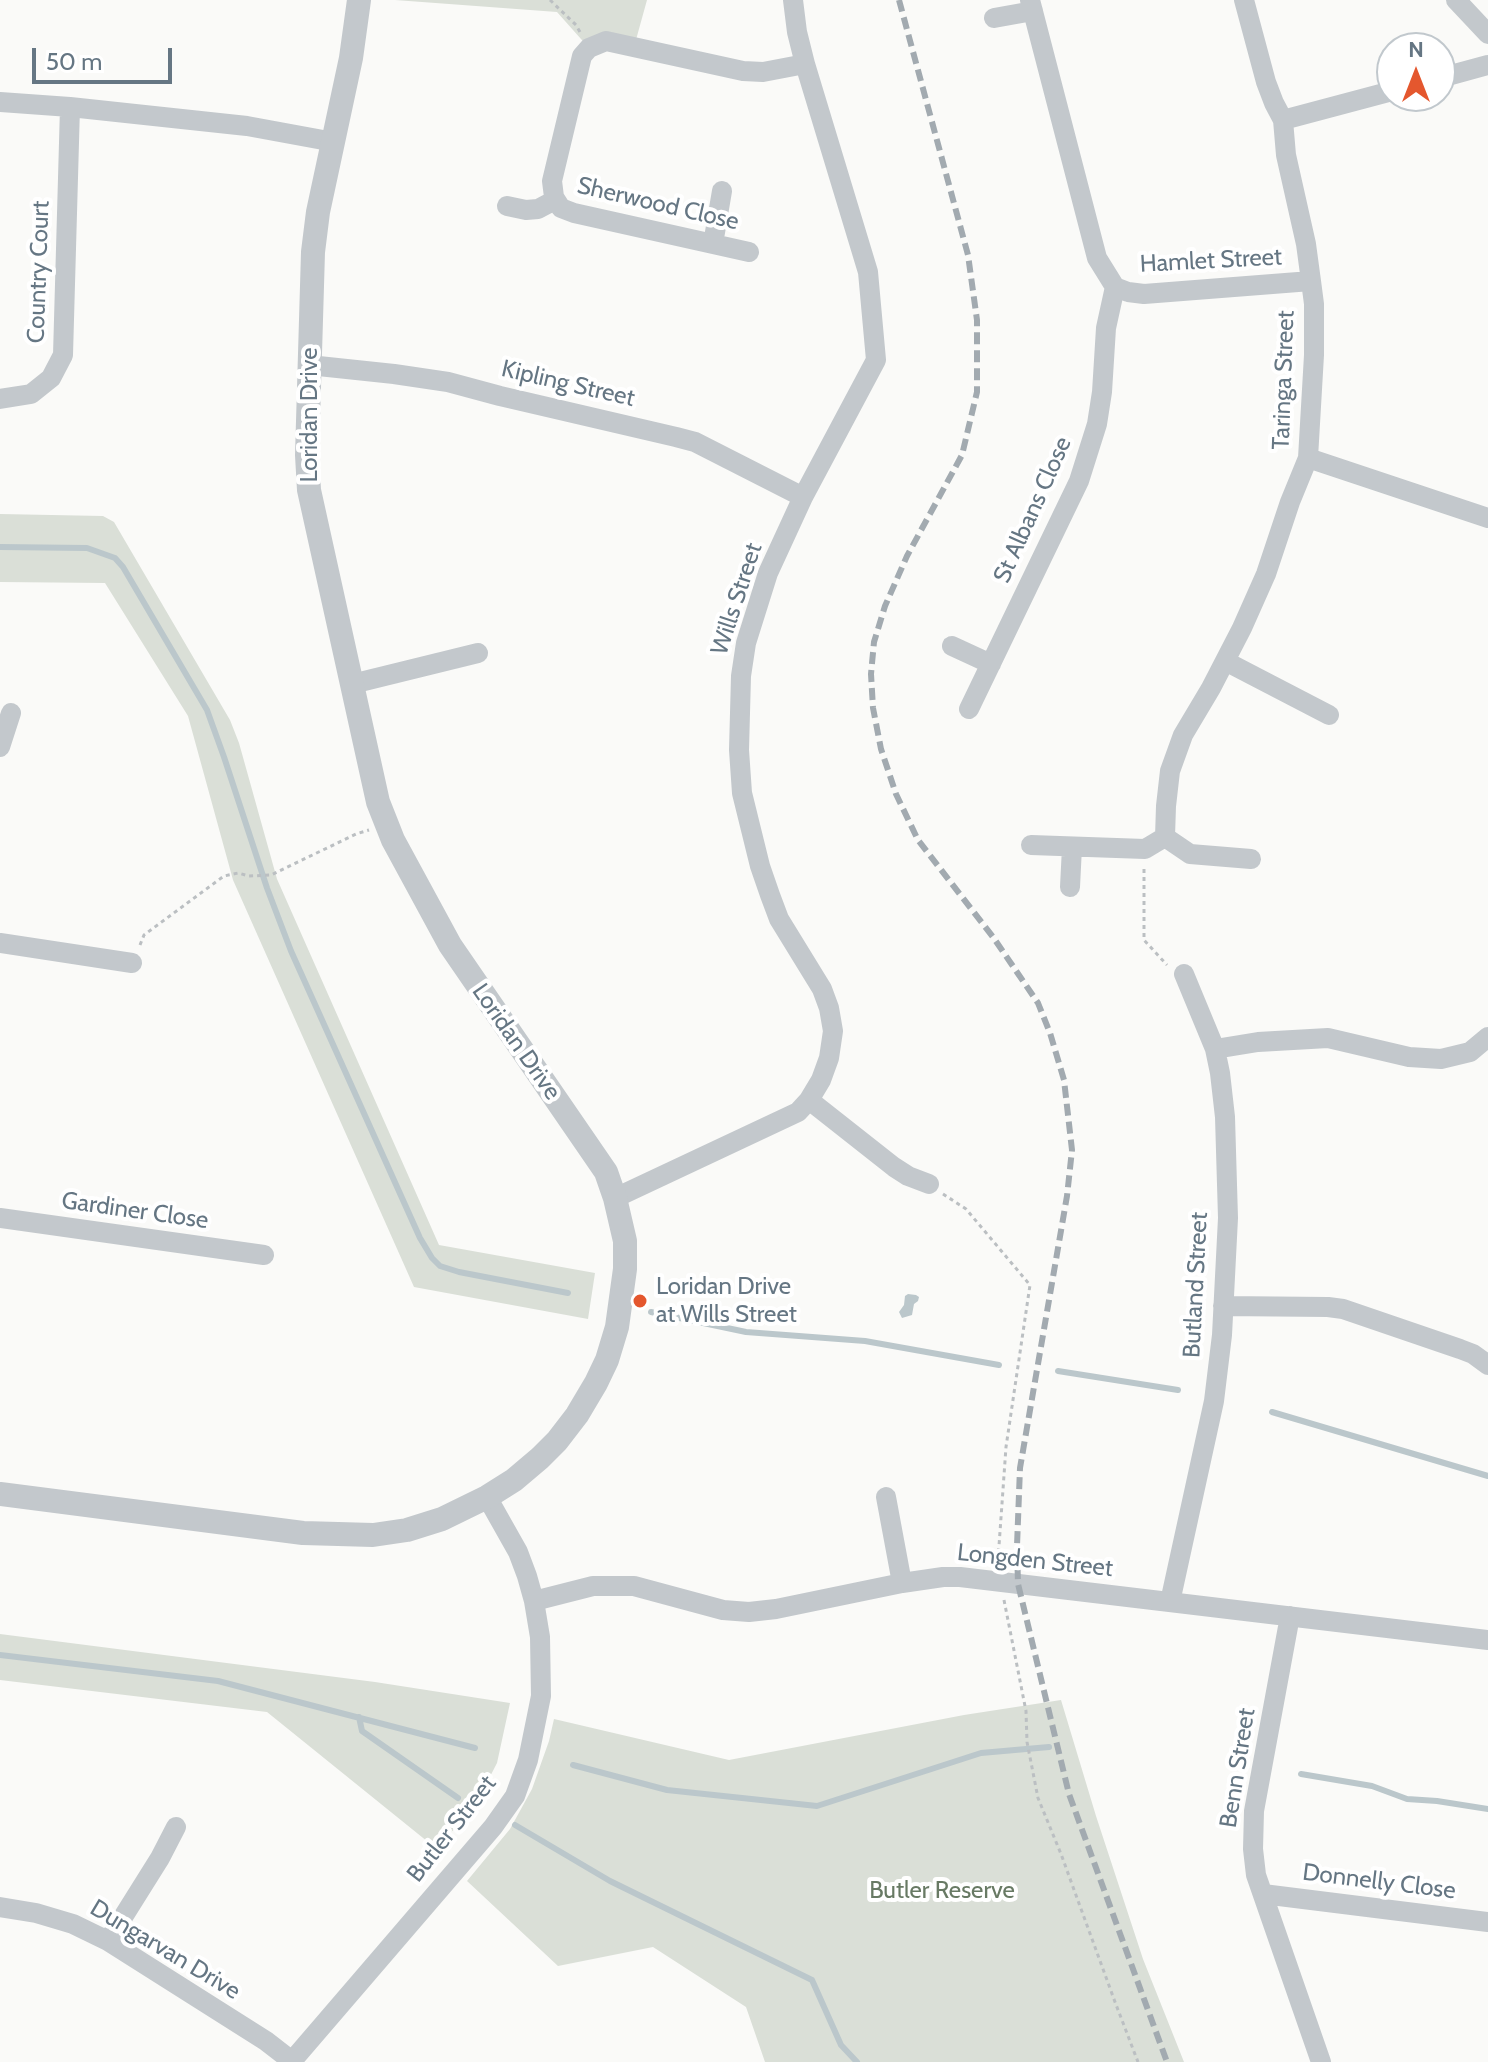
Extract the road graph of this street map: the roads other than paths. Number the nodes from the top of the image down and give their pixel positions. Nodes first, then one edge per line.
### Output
1 (359, 0) edge
2 (375, 0) edge
3 (793, 0) edge
4 (1244, 0) edge
5 (1456, 0) edge
6 (1032, 6) edge
7 (994, 18) dead end
8 (1488, 34) edge
9 (351, 58) junction
10 (805, 64) junction
11 (1488, 65) edge
12 (1456, 74) edge
13 (1376, 95) edge
14 (0, 102) edge
15 (70, 107) junction
16 (1283, 120) junction
17 (334, 142) junction
18 (722, 191) dead end
19 (555, 200) junction
20 (507, 206) dead end
21 (713, 244) junction
22 (749, 252) dead end
23 (1311, 281) junction
24 (1115, 287) junction
25 (309, 365) junction
26 (0, 399) edge
27 (1308, 458) junction
28 (803, 497) junction
29 (1488, 518) edge
30 (952, 646) dead end
31 (478, 653) dead end
32 (1225, 661) junction
33 (991, 664) junction
34 (352, 684) junction
35 (969, 709) dead end
36 (11, 713) dead end
37 (1329, 715) dead end
38 (0, 747) edge
39 (1165, 837) junction
40 (1031, 845) dead end
41 (1072, 847) junction
42 (1251, 859) dead end
43 (1070, 887) dead end
44 (0, 943) edge
45 (132, 963) road end
46 (1184, 974) road end
47 (1488, 1037) edge
48 (1215, 1049) junction
49 (809, 1100) junction
50 (929, 1184) road end
51 (615, 1198) junction
52 (0, 1218) edge
53 (264, 1255) dead end
54 (1223, 1306) junction
55 (1488, 1365) edge
56 (0, 1494) edge
57 (487, 1497) junction
58 (886, 1497) dead end
59 (902, 1583) junction
60 (534, 1601) junction
61 (1170, 1602) junction
62 (1290, 1616) junction
63 (1488, 1640) edge
64 (176, 1827) dead end
65 (1263, 1894) junction
66 (0, 1907) edge
67 (1488, 1922) edge
68 (108, 1941) junction
69 (292, 2061) edge
70 (1321, 2062) edge

1 - 9 street, Loridan Drive
2 - 9 street, Loridan Drive
3 - 10 street, Wills Street
4 - 16 street, Taringa Street
5 - 8 street
6 - 7 street
6 - 24 street
9 - 17 street, Loridan Drive
10 - 19 street, Sherwood Close
10 - 28 street, Wills Street
11 - 12 street
13 - 16 street
14 - 15 street
15 - 17 street
15 - 26 street, Country Court
16 - 23 street, Taringa Street
17 - 25 street, Loridan Drive
18 - 21 street
19 - 20 street
19 - 21 street, Sherwood Close
21 - 22 street, Sherwood Close
23 - 24 street, Hamlet Street
23 - 27 street, Taringa Street
24 - 33 street, St Albans Close
25 - 28 street, Kipling Street
25 - 34 street, Loridan Drive
27 - 29 street
27 - 32 street, Taringa Street
28 - 49 street, Wills Street
30 - 33 street
31 - 34 street
32 - 37 street
32 - 39 street, Taringa Street
33 - 35 street, St Albans Close
34 - 51 street, Loridan Drive
36 - 38 street
39 - 41 street
39 - 42 street
40 - 41 street
41 - 43 street
44 - 45 street
46 - 48 street, Butland Street
47 - 48 street
48 - 54 street, Butland Street
49 - 50 street
49 - 51 street, Wills Street
51 - 57 street, Loridan Drive
52 - 53 street, Gardiner Close
54 - 55 street
54 - 61 street, Butland Street
56 - 57 street, Loridan Drive
57 - 60 street, Butler Street
58 - 59 street
59 - 60 street, Longden Street
59 - 61 street, Longden Street
60 - 69 street, Butler Street
61 - 62 street, Longden Street
62 - 63 street, Longden Street
62 - 65 street, Benn Street
64 - 68 street
65 - 67 street, Donnelly Close
65 - 70 street, Benn Street
66 - 68 street, Dungarvan Drive
68 - 69 street, Dungarvan Drive

